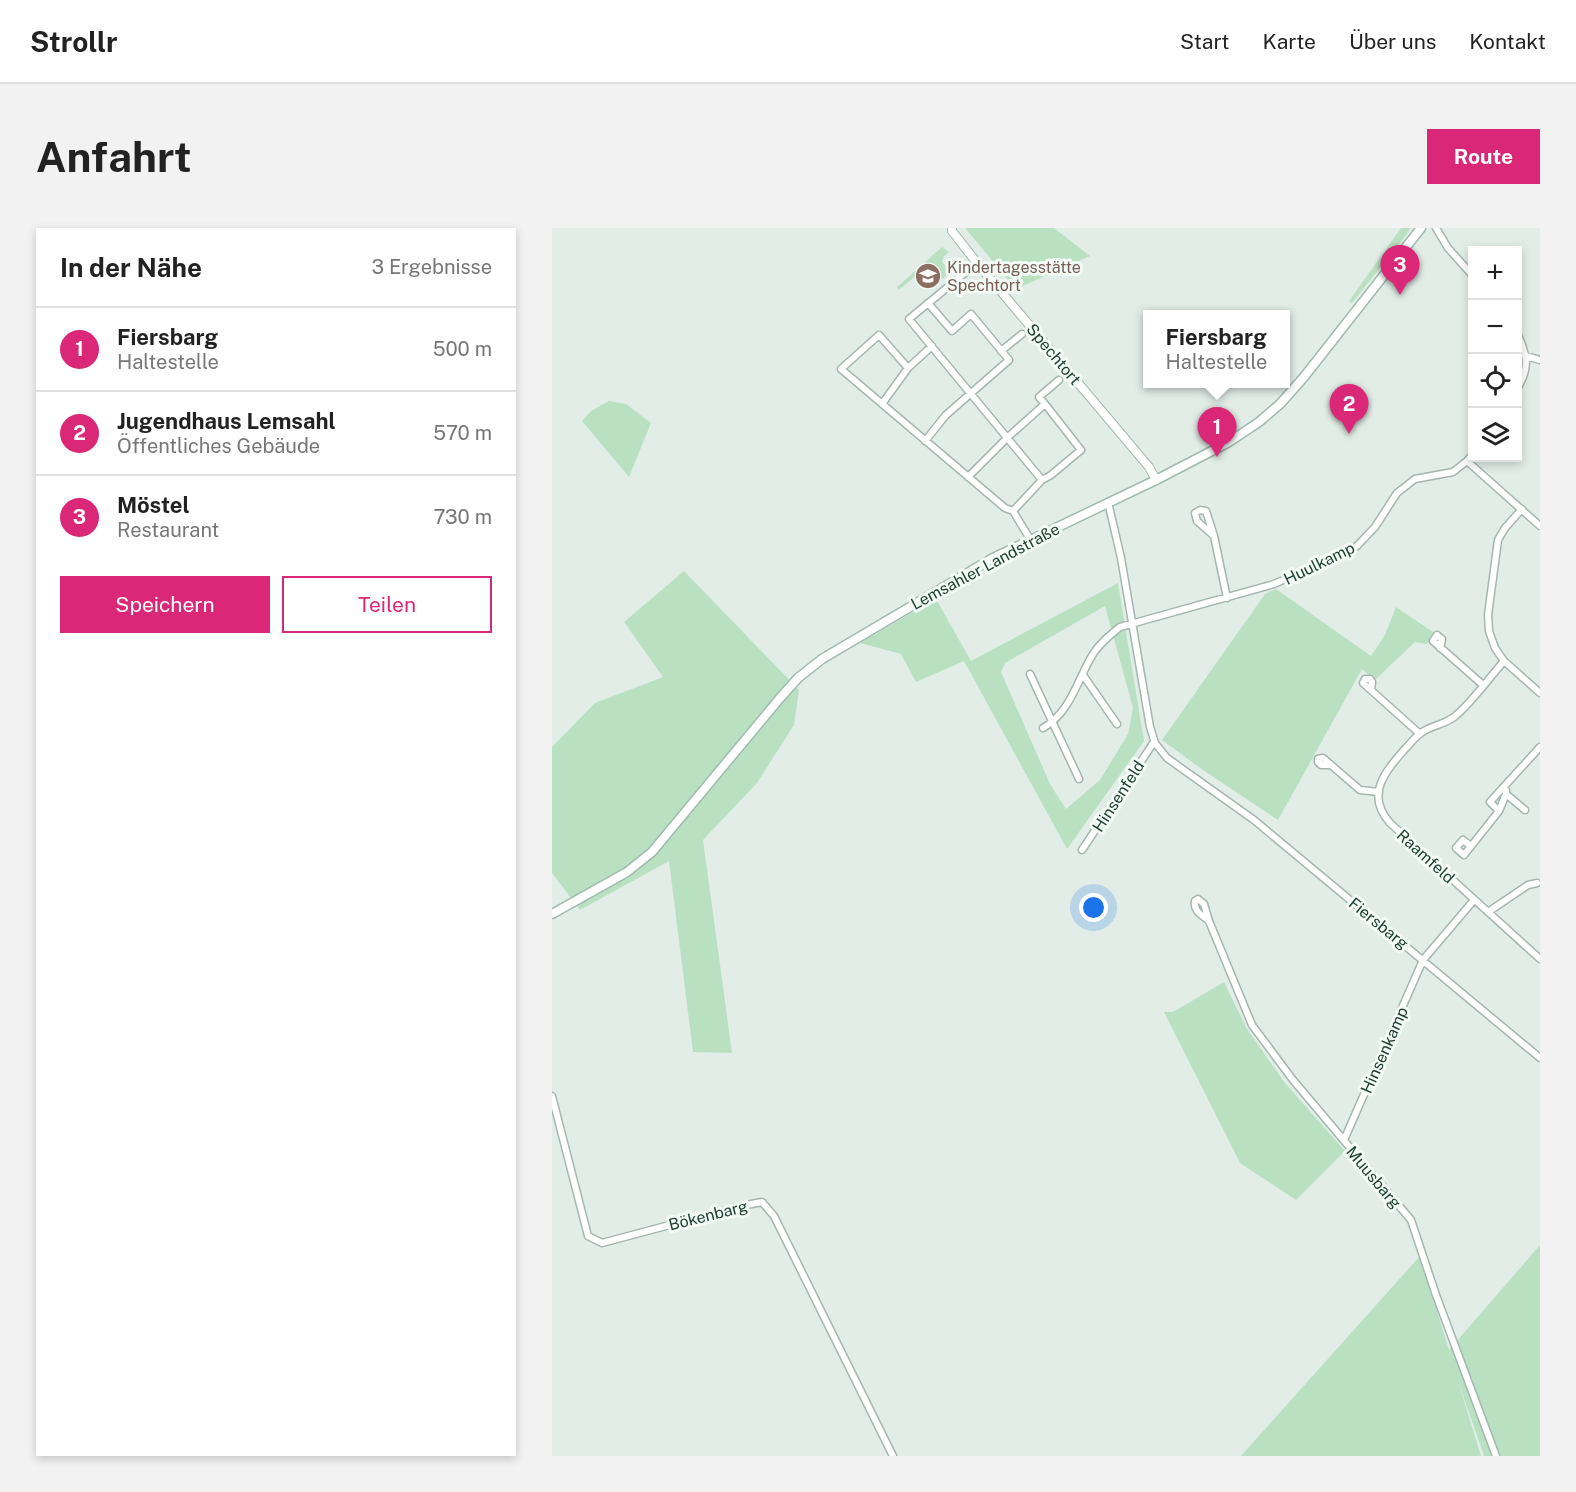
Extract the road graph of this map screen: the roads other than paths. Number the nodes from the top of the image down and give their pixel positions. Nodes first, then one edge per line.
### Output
1 (952, 228) edge
2 (1421, 228) edge
3 (1436, 228) edge
4 (977, 263) junction
5 (1468, 270) edge
6 (928, 303) junction
7 (1022, 334) dead end
8 (932, 346) junction
9 (1522, 346) edge
10 (1001, 351) junction
11 (1526, 356) junction
12 (1540, 360) edge
13 (908, 368) junction
14 (1522, 379) edge
15 (1059, 380) dead end
16 (971, 393) junction
17 (882, 404) junction
18 (1045, 404) junction
19 (1008, 437) junction
20 (925, 441) junction
21 (1467, 461) joint
22 (968, 477) junction
23 (1042, 480) junction
24 (1156, 480) junction
25 (1108, 502) junction
26 (1522, 509) junction
27 (1013, 511) junction
28 (1540, 526) edge
29 (1214, 536) dead end
30 (1030, 539) junction
31 (1227, 598) junction
32 (1133, 623) junction
33 (1440, 648) dead end
34 (1504, 662) junction
35 (1030, 674) dead end
36 (1083, 675) junction
37 (1483, 685) junction
38 (1371, 690) dead end
39 (1540, 693) edge
40 (1052, 723) junction
41 (1117, 724) dead end
42 (1042, 728) dead end
43 (1420, 734) junction
44 (1154, 742) junction
45 (1540, 747) edge
46 (1330, 765) dead end
47 (1079, 779) dead end
48 (1506, 786) junction
49 (1379, 792) junction
50 (1506, 794) junction
51 (1525, 810) dead end
52 (1499, 811) junction
53 (1471, 846) dead end
54 (1082, 850) dead end
55 (1537, 883) dead end
56 (1474, 900) junction
57 (1488, 912) junction
58 (552, 914) edge
59 (1209, 921) dead end
60 (1540, 959) edge
61 (1423, 960) junction
62 (1540, 1058) edge
63 (552, 1096) edge
64 (1344, 1140) junction
65 (893, 1456) edge
66 (1496, 1456) edge

1 - 4 street, Spechtort
2 - 24 main road, Lemsahler Landstraße
3 - 5 street
4 - 6 street
4 - 24 street, Spechtort
6 - 8 street
6 - 10 street
7 - 10 street
8 - 13 street
8 - 16 street
9 - 11 street
10 - 16 street
11 - 12 street
11 - 14 street
13 - 17 street
13 - 17 street
15 - 18 street
16 - 19 street
16 - 20 street
17 - 20 street
18 - 19 street
18 - 23 street
19 - 22 street
19 - 23 street
20 - 22 street
21 - 26 street
21 - 31 street, Huulkamp
22 - 27 street
23 - 27 street
24 - 25 main road, Lemsahler Landstraße
25 - 30 main road, Lemsahler Landstraße
25 - 32 street, Fiersbarg
26 - 28 street
26 - 34 street
27 - 30 street
29 - 31 street
30 - 58 main road, Lemsahler Landstraße
31 - 32 street, Huulkamp
32 - 36 street, Huulkamp
32 - 44 street, Fiersbarg
33 - 37 street
34 - 37 street
34 - 39 street
35 - 40 street
36 - 40 street, Huulkamp
36 - 41 street
37 - 43 street
38 - 43 street
40 - 42 street
40 - 47 street
43 - 49 street
44 - 54 street, Hinsenfeld
44 - 61 street, Fiersbarg
45 - 48 street
46 - 49 street
48 - 50 street
48 - 52 street
49 - 56 street, Raamfeld
50 - 51 street
50 - 52 street
52 - 53 street
55 - 57 street
56 - 57 street, Raamfeld
56 - 61 street, Hinsenkamp
57 - 60 street, Raamfeld
59 - 64 street, Muusbarg
61 - 62 street, Fiersbarg
61 - 64 street, Hinsenkamp
63 - 65 street, Bökenbarg
64 - 66 street, Muusbarg

